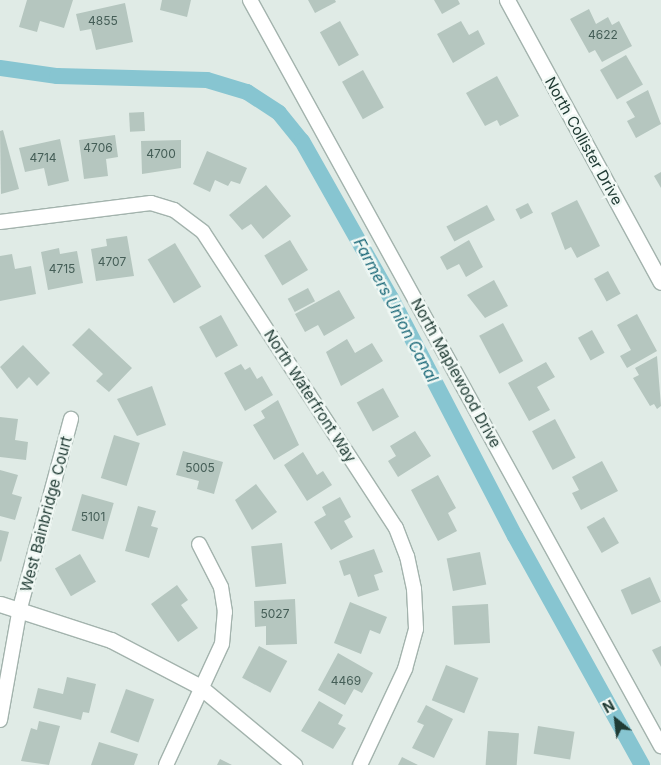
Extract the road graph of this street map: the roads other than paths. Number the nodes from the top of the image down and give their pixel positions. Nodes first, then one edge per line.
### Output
1 (250, 0) edge
2 (507, 0) edge
3 (0, 222) edge
4 (661, 282) edge
5 (71, 419) dead end
6 (200, 544) dead end
7 (0, 604) edge
8 (20, 608) junction
9 (199, 686) junction
10 (0, 720) edge
11 (661, 746) edge
12 (166, 765) edge
13 (294, 765) edge
14 (360, 765) edge

1 - 11 street, North Maplewood Drive
2 - 4 street, North Collister Drive
3 - 14 street, North Waterfront Way
5 - 8 street, West Bainbridge Court
6 - 9 street
7 - 8 street
8 - 9 street
8 - 10 street, West Bainbridge Court
9 - 12 street
9 - 13 street

